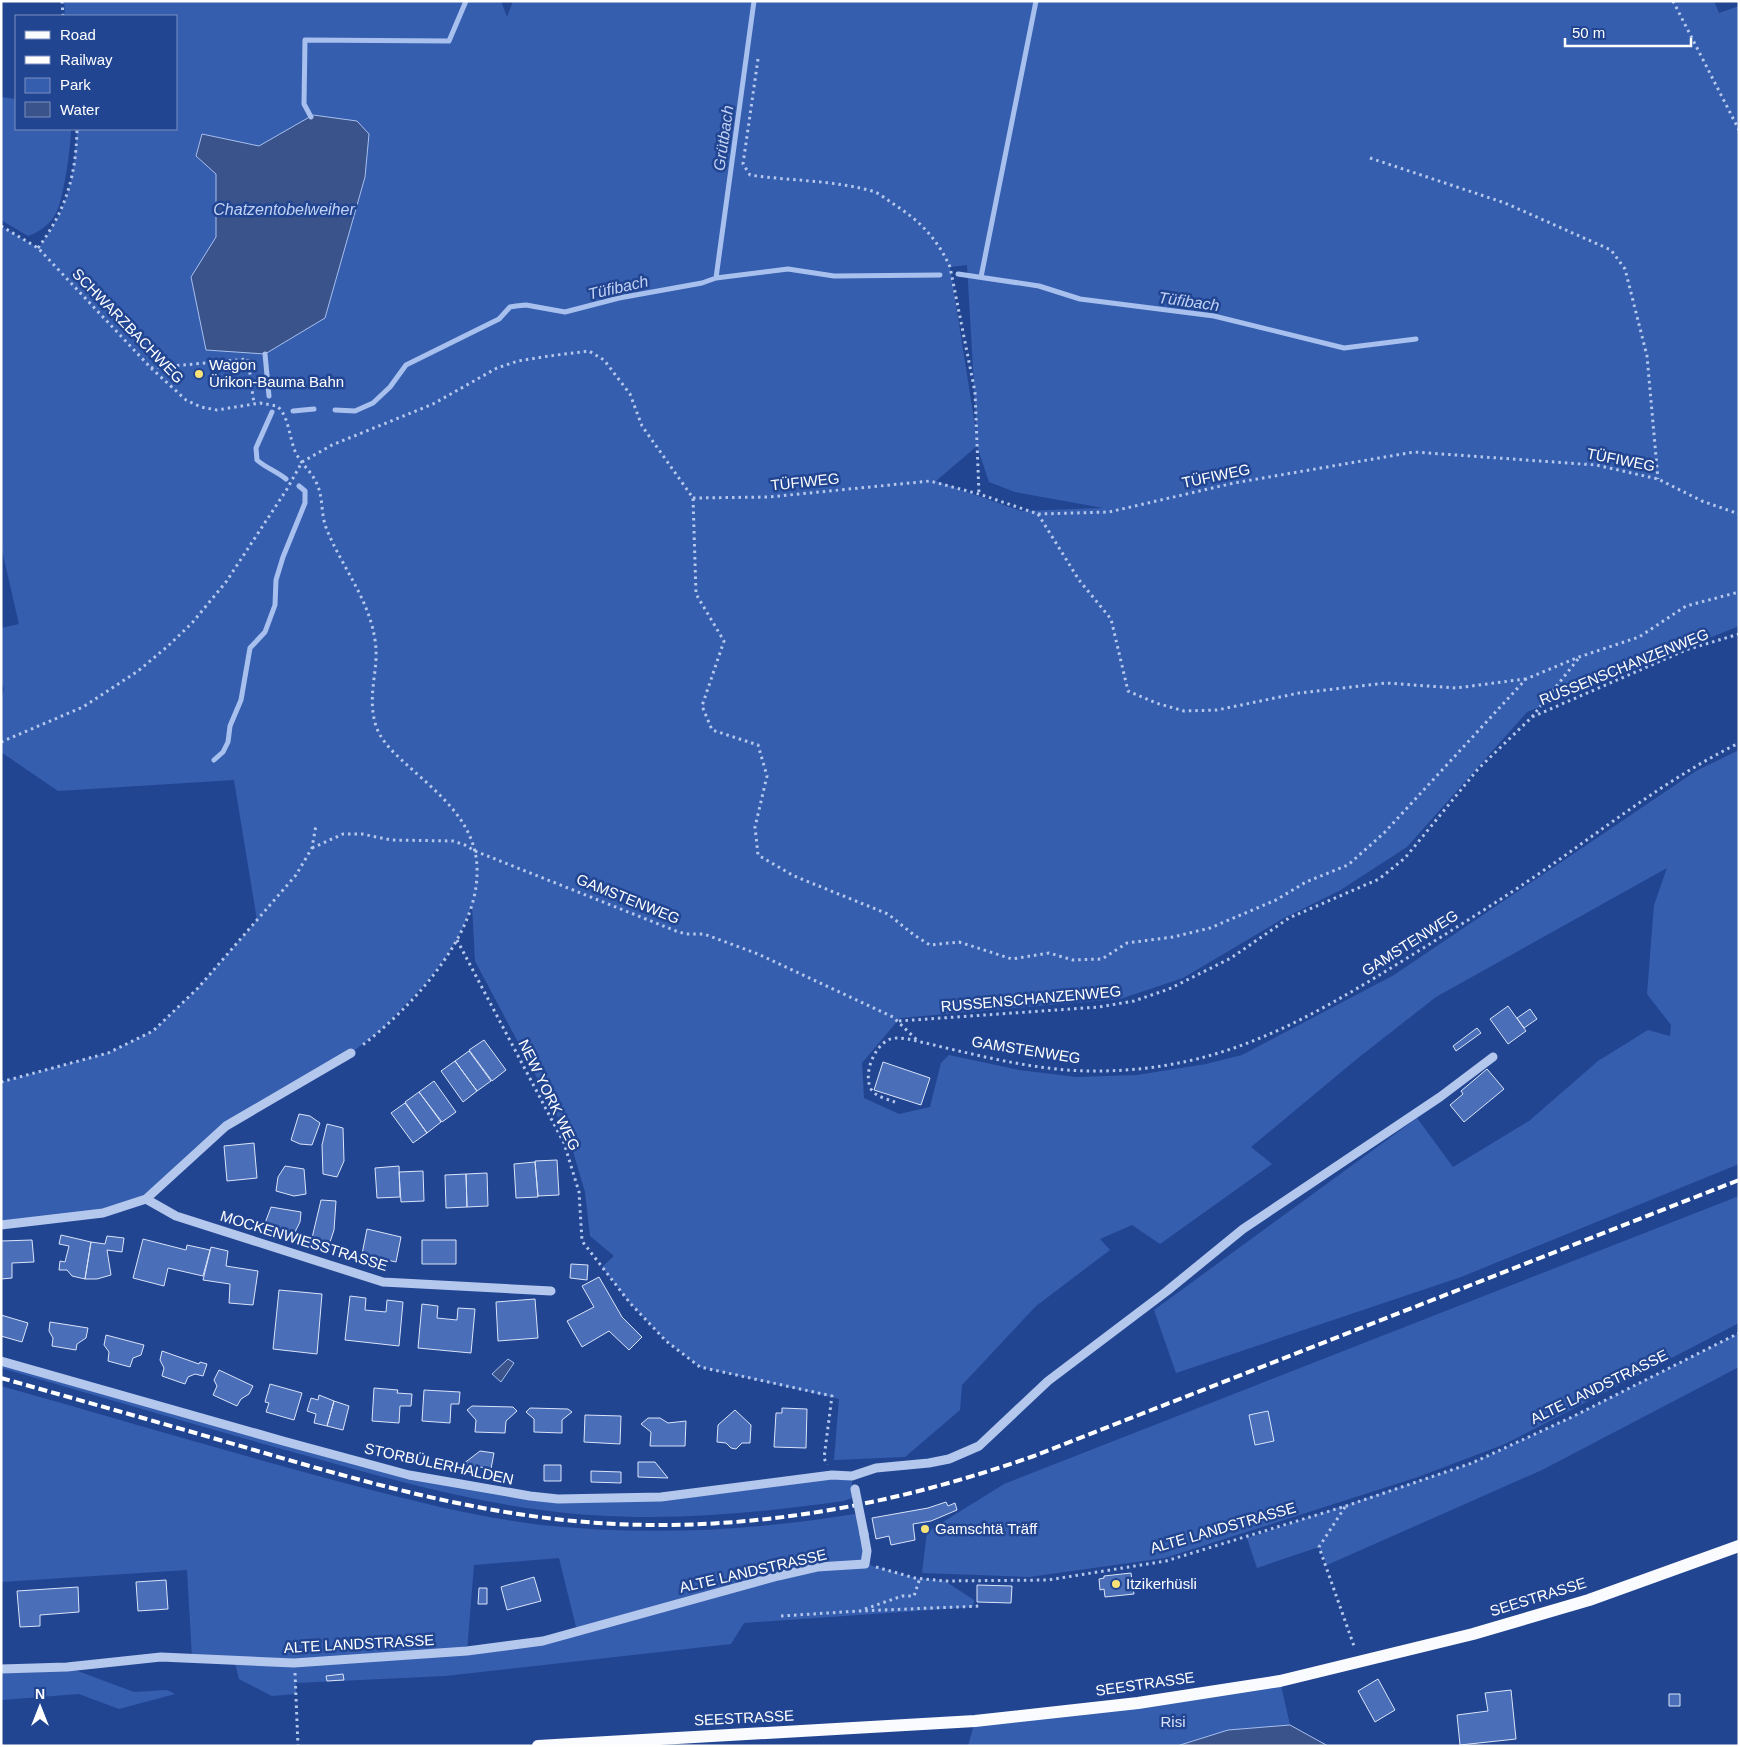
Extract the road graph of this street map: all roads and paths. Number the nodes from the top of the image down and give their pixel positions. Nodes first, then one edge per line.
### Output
1 (62, 1) edge
2 (1673, 1) edge
3 (62, 15) edge
4 (758, 59) dead end
5 (77, 130) edge
6 (1739, 130) edge
7 (1370, 158) dead end
8 (1, 226) edge
9 (38, 248) junction
10 (151, 368) junction
11 (254, 404) junction
12 (302, 462) junction
13 (1658, 479) junction
14 (980, 494) junction
15 (693, 498) junction
16 (1038, 514) junction
17 (1739, 514) edge
18 (1739, 592) edge
19 (1739, 634) edge
20 (1579, 657) junction
21 (1526, 679) junction
22 (1532, 717) junction
23 (1, 742) edge
24 (1739, 743) edge
25 (316, 825) dead end
26 (312, 848) junction
27 (475, 852) junction
28 (457, 940) junction
29 (899, 1021) junction
30 (917, 1041) junction
31 (351, 1053) joint
32 (1493, 1057) dead end
33 (1, 1082) edge
34 (895, 1102) dead end
35 (146, 1199) junction
36 (1, 1225) edge
37 (551, 1291) dead end
38 (1739, 1333) edge
39 (1, 1361) edge
40 (832, 1475) junction
41 (852, 1476) junction
42 (1346, 1506) junction
43 (1739, 1546) edge
44 (865, 1564) junction
45 (920, 1578) junction
46 (981, 1606) dead end
47 (859, 1611) junction
48 (781, 1616) dead end
49 (1359, 1662) junction
50 (294, 1663) junction
51 (1, 1669) edge
52 (298, 1746) edge
53 (538, 1746) edge

1 - 3 path
2 - 6 path
4 - 14 path
5 - 9 path
7 - 13 path
8 - 9 path, SCHWARZBACHWEG
9 - 10 path, SCHWARZBACHWEG
10 - 11 path, SCHWARZBACHWEG
10 - 11 path
11 - 12 path, SCHWARZBACHWEG
12 - 15 path
12 - 23 path
12 - 27 path
13 - 16 path, TÜFIWEG
13 - 17 path, TÜFIWEG
14 - 15 path, TÜFIWEG
14 - 16 path, TÜFIWEG
15 - 21 path
16 - 21 path
18 - 20 path
19 - 22 path, RUSSENSCHANZENWEG
20 - 21 path
20 - 22 path
22 - 29 path, RUSSENSCHANZENWEG
24 - 30 path, GAMSTENWEG
25 - 26 path
26 - 27 path, GAMSTENWEG
26 - 33 path
27 - 28 path
27 - 29 path, GAMSTENWEG
28 - 31 path
28 - 40 path, NEW YORK WEG
29 - 30 path, GAMSTENWEG
30 - 34 path
31 - 35 street
32 - 41 street
35 - 36 street
35 - 37 street, MOCKENWIESSTRASSE
38 - 42 path, ALTE LANDSTRASSE
39 - 40 street, STORBÜLERHALDEN
40 - 41 street, STORBÜLERHALDEN
41 - 44 street, bridge
42 - 45 path, ALTE LANDSTRASSE
42 - 49 path
43 - 49 main road, SEESTRASSE
44 - 45 path, ALTE LANDSTRASSE
44 - 50 street, ALTE LANDSTRASSE
45 - 47 path
46 - 47 path
47 - 48 path
49 - 53 main road, SEESTRASSE
50 - 51 street, ALTE LANDSTRASSE
50 - 52 path

